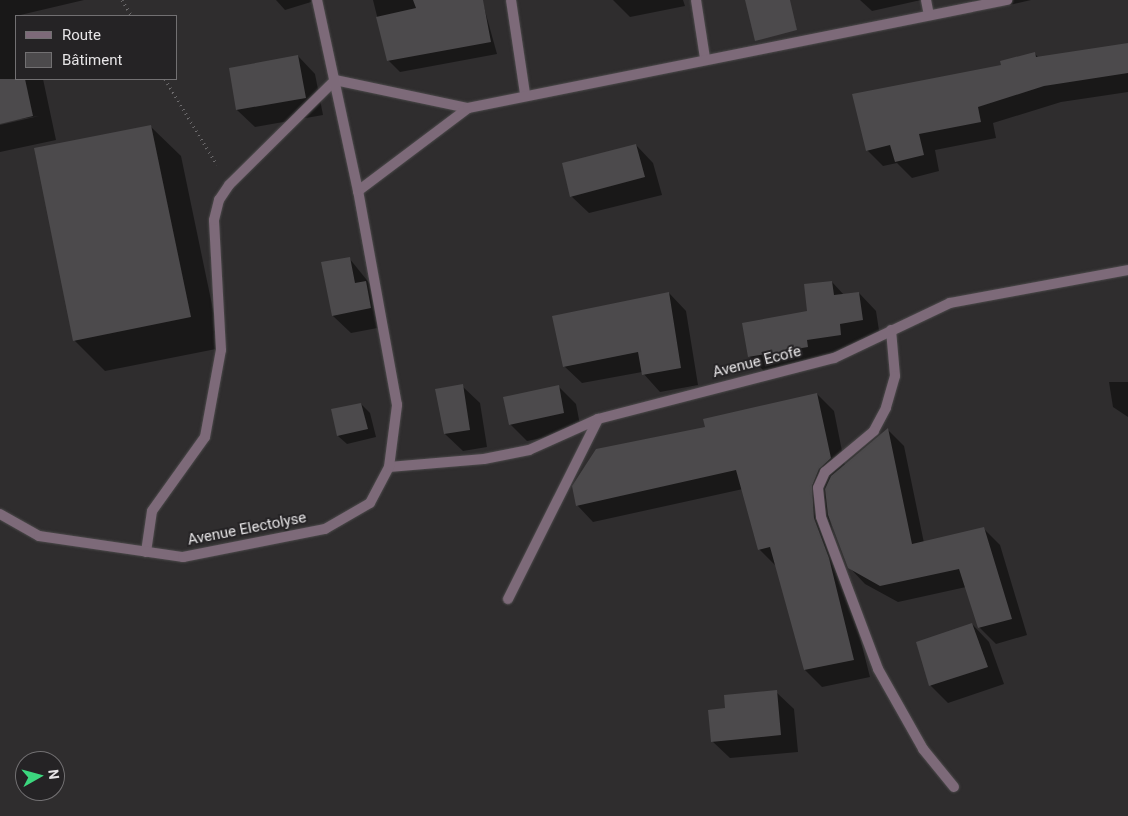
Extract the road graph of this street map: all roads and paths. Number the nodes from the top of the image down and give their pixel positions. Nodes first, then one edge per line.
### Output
1 (122, 0) edge
2 (317, 0) edge
3 (512, 0) edge
4 (696, 0) edge
5 (926, 0) edge
6 (1007, 0) edge
7 (131, 15) edge
8 (929, 15) junction
9 (705, 58) junction
10 (166, 80) edge
11 (334, 80) junction
12 (525, 94) junction
13 (468, 108) junction
14 (229, 185) junction
15 (358, 191) junction
16 (1128, 270) edge
17 (891, 330) junction
18 (598, 419) junction
19 (389, 467) junction
20 (0, 514) edge
21 (146, 552) junction
22 (508, 598) dead end
23 (954, 787) dead end

1 - 7 path
2 - 11 street, Avenue Electolyse
3 - 12 street
4 - 9 street
5 - 8 street
6 - 8 street
8 - 9 street
9 - 12 street
10 - 14 path
11 - 13 street
11 - 14 street
11 - 15 street, Avenue Electolyse
12 - 13 street
13 - 15 street
14 - 21 street
15 - 19 street, Avenue Electolyse
16 - 17 street, Avenue Ecofe
17 - 18 street, Avenue Ecofe
17 - 23 street
18 - 19 street, Avenue Ecofe
18 - 22 street
19 - 21 street, Avenue Electolyse
20 - 21 street, Avenue Electolyse

